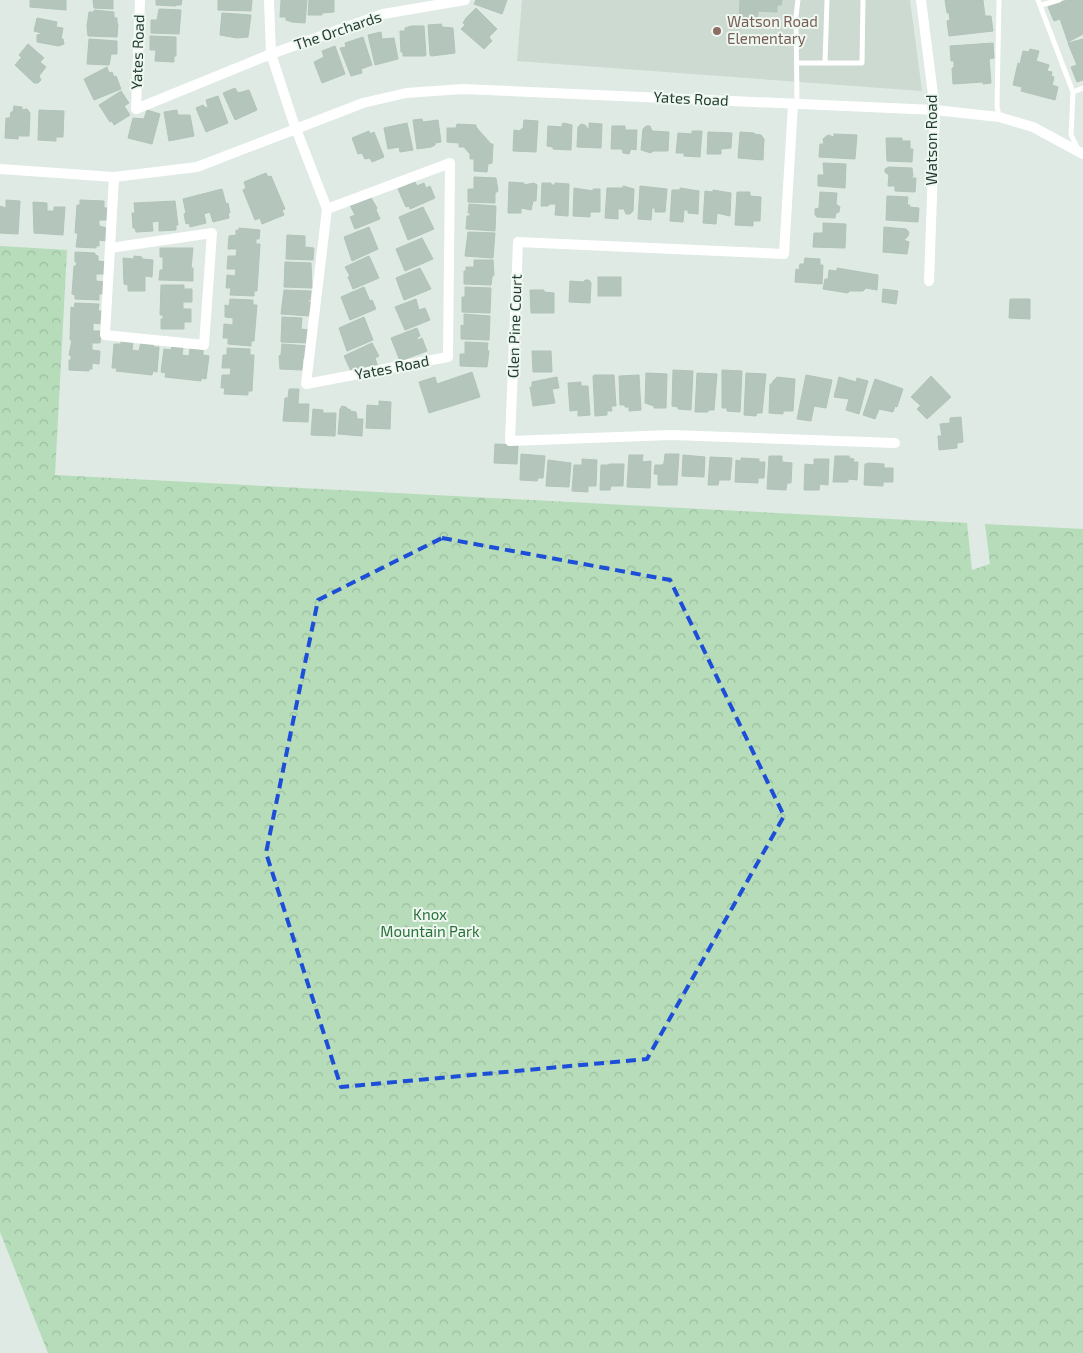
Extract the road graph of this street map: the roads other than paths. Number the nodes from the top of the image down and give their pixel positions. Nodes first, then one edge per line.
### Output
1 (140, 0) edge
2 (269, 0) edge
3 (465, 0) edge
4 (798, 0) edge
5 (826, 0) edge
6 (863, 0) edge
7 (921, 0) edge
8 (999, 0) edge
9 (1059, 0) edge
10 (1039, 3) edge
11 (271, 54) junction
12 (797, 62) junction
13 (825, 62) junction
14 (1083, 88) edge
15 (1074, 92) junction
16 (795, 104) junction
17 (935, 110) junction
18 (999, 117) junction
19 (296, 129) junction
20 (1082, 154) edge
21 (0, 170) edge
22 (114, 177) junction
23 (327, 209) junction
24 (110, 248) junction
25 (929, 281) dead end
26 (895, 443) dead end

1 - 11 street, Yates Road
2 - 11 street, The Orchards
3 - 11 street, The Orchards
4 - 12 lane
5 - 13 lane
6 - 13 lane
7 - 17 street, Watson Road
8 - 18 lane
9 - 10 lane
10 - 15 lane
11 - 19 street, The Orchards
12 - 13 lane
12 - 16 lane
14 - 15 lane
15 - 20 lane
16 - 17 street, Yates Road
16 - 19 street, Yates Road
16 - 26 street, Glen Pine Court
17 - 18 street, Yates Road
17 - 25 street, Watson Road
18 - 20 street, Yates Road
19 - 22 street, Yates Road
19 - 23 street, Yates Road
21 - 22 street, Yates Road
22 - 24 street
23 - 23 street, Yates Road
24 - 24 street

